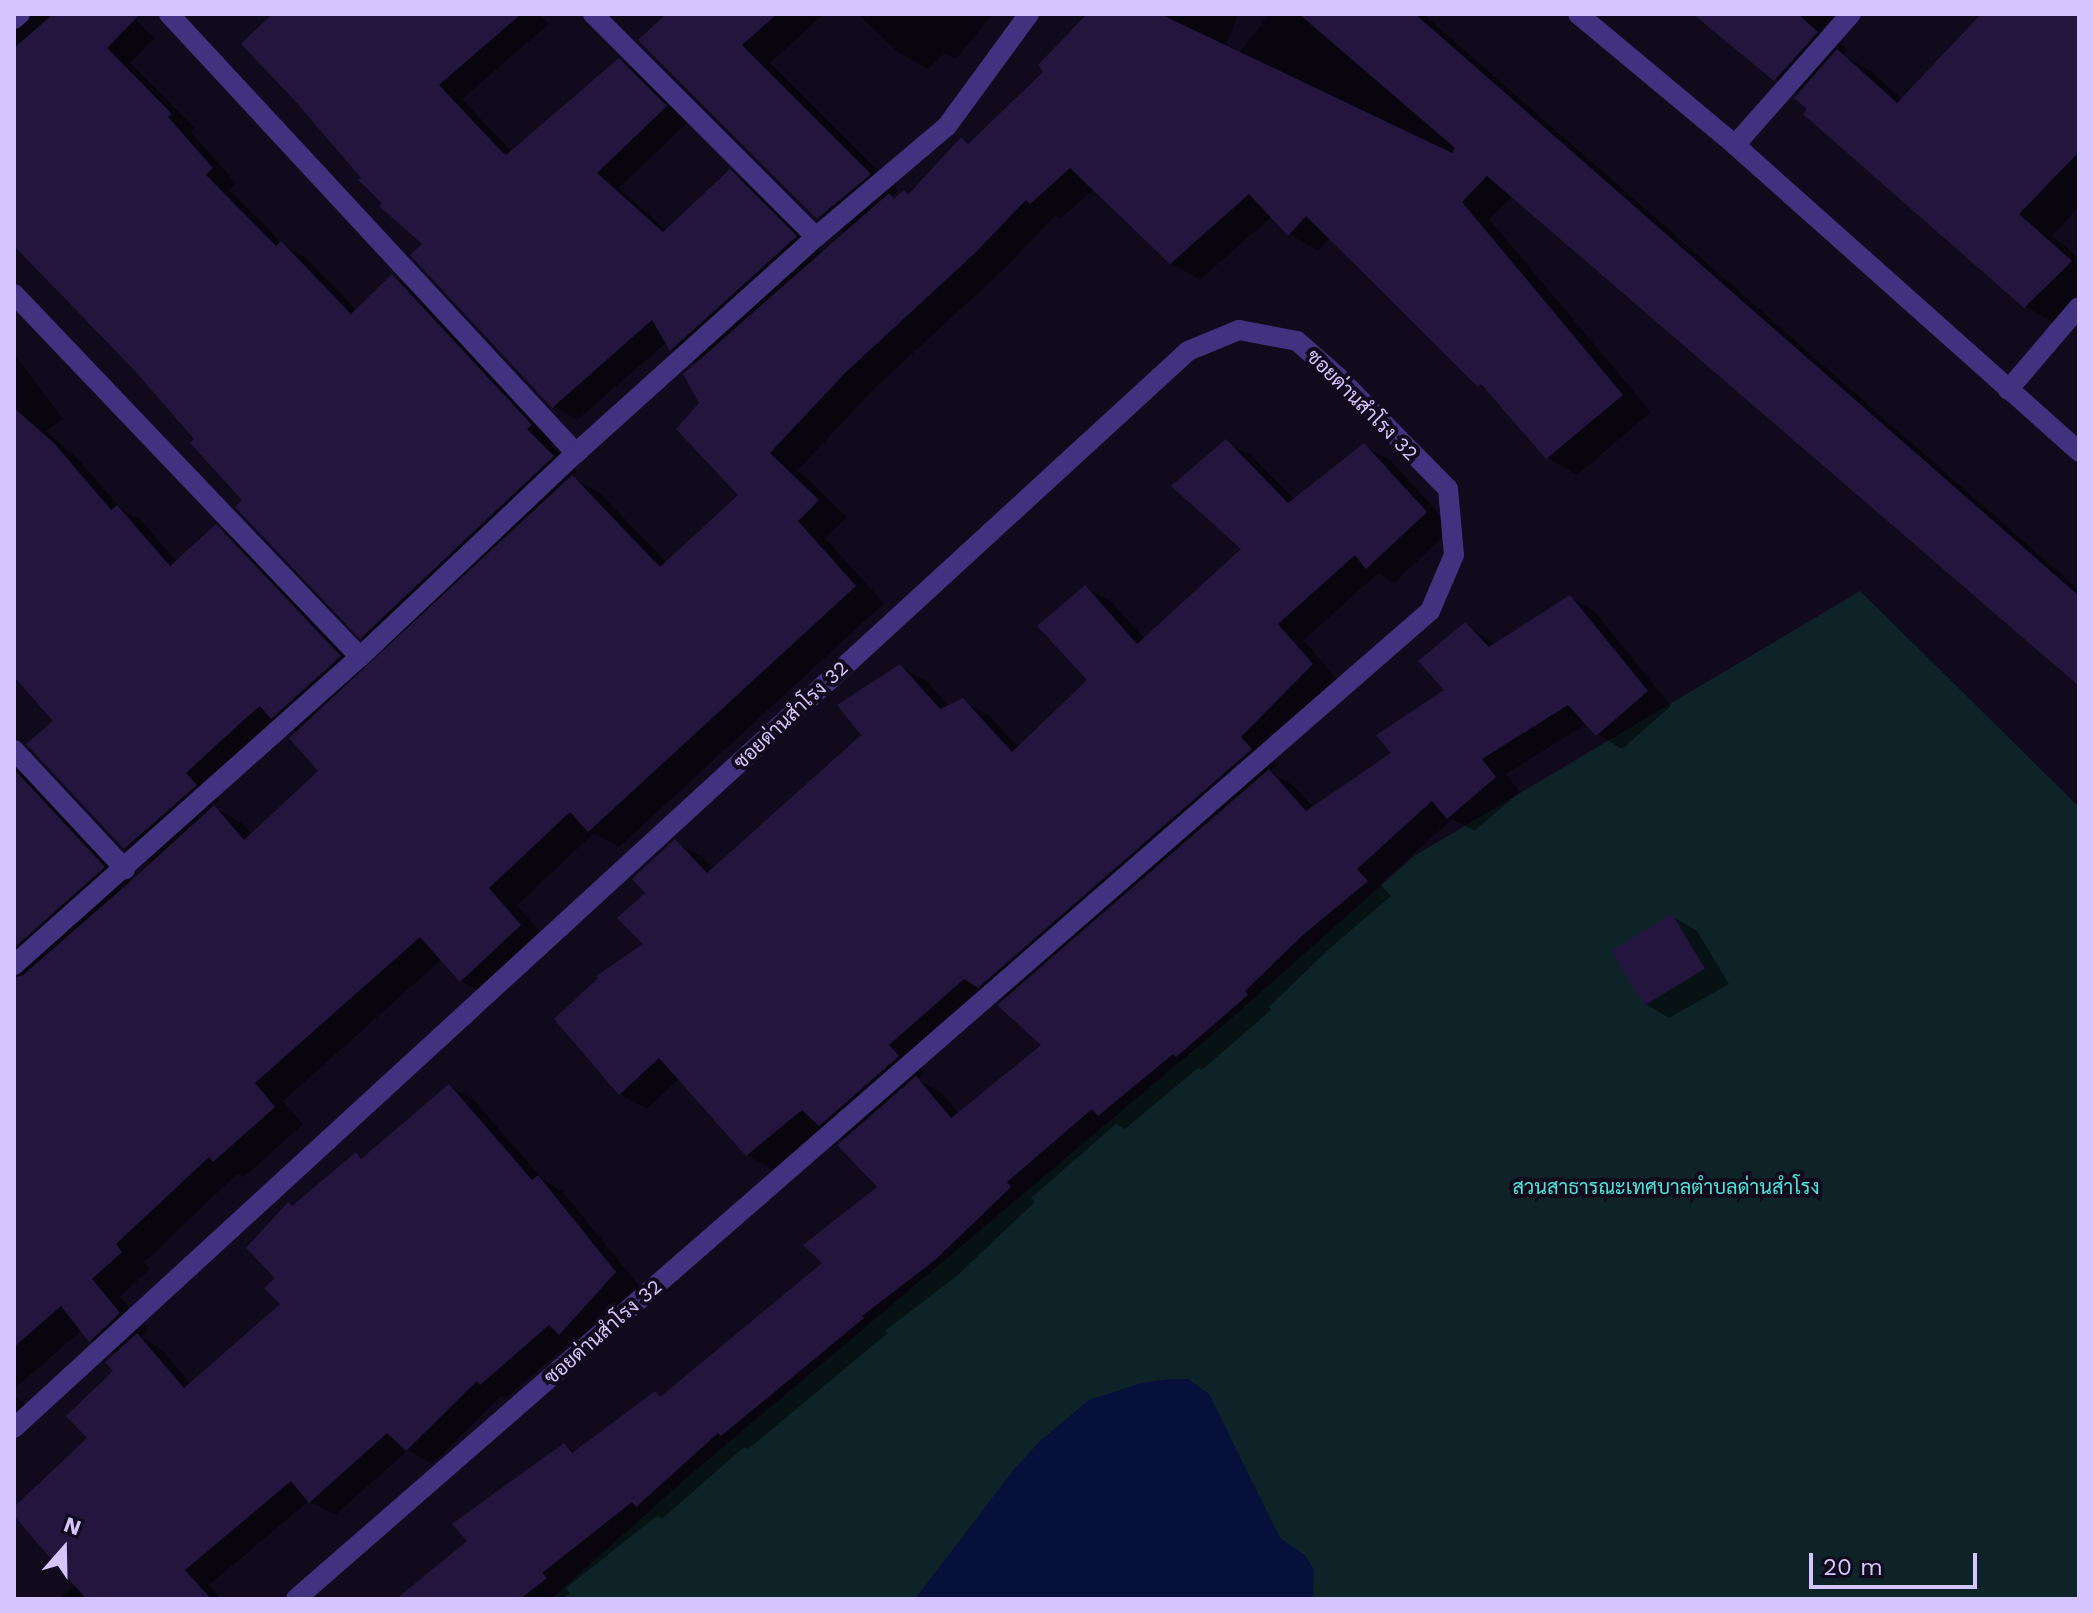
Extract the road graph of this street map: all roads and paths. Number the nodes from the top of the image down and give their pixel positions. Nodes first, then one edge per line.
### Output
1 (20, 14) edge
2 (593, 14) edge
3 (1029, 14) edge
4 (1578, 14) edge
5 (1851, 14) edge
6 (177, 17) edge
7 (14, 19) edge
8 (1735, 145) junction
9 (816, 237) junction
10 (14, 294) edge
11 (2079, 307) edge
12 (2008, 390) junction
13 (2079, 452) edge
14 (576, 453) junction
15 (360, 657) junction
16 (14, 750) edge
17 (125, 869) junction
18 (14, 965) edge
19 (14, 1428) edge
20 (296, 1599) edge

1 - 7 street
2 - 9 street
3 - 9 street
4 - 8 street
5 - 8 street
6 - 14 street
8 - 12 street
9 - 14 street
10 - 15 street
11 - 12 street
12 - 13 street
14 - 15 street
15 - 17 street
16 - 17 street
17 - 18 street
19 - 20 street, ซอยด่านสำโรง 32

